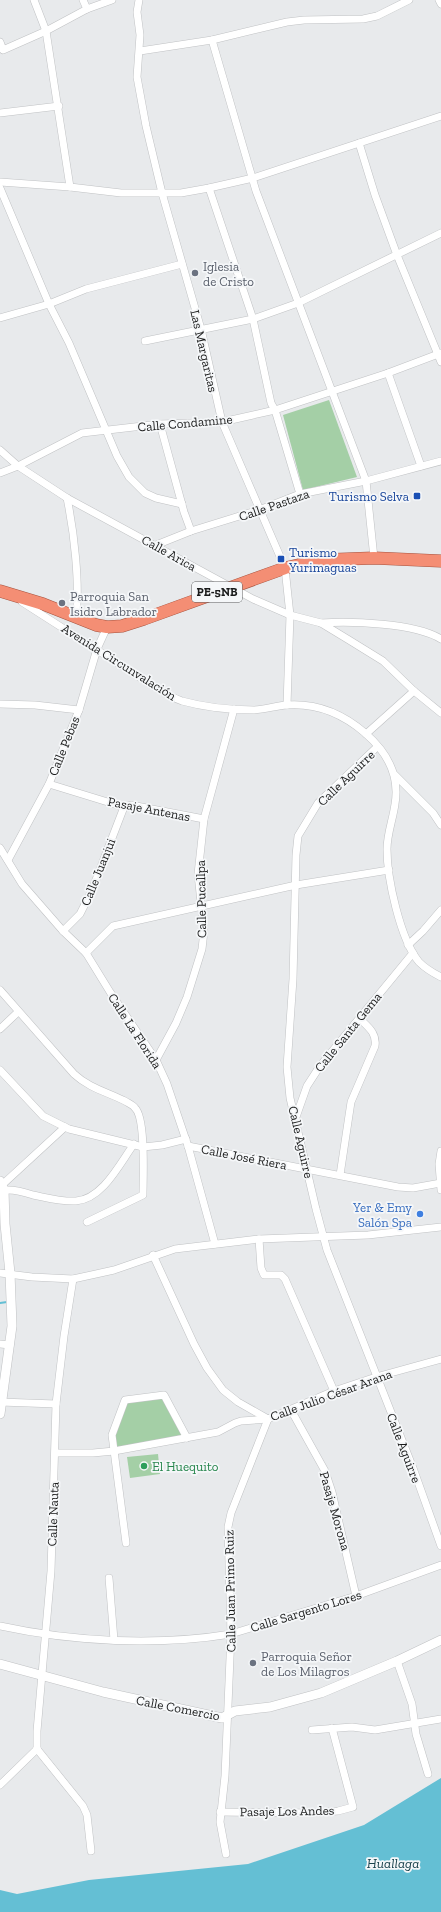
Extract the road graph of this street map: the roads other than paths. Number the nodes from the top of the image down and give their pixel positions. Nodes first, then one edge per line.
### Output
1 (34, 0) edge
2 (84, 0) edge
3 (112, 0) edge
4 (139, 0) edge
5 (410, 0) edge
6 (439, 0) edge
7 (441, 4) edge
8 (87, 9) junction
9 (46, 32) junction
10 (212, 40) junction
11 (0, 42) edge
12 (140, 51) junction
13 (58, 106) junction
14 (0, 113) edge
15 (441, 116) edge
16 (359, 143) junction
17 (253, 178) junction
18 (0, 182) edge
19 (70, 187) junction
20 (0, 188) edge
21 (209, 188) junction
22 (162, 193) junction
23 (441, 233) edge
24 (397, 255) junction
25 (182, 264) junction
26 (298, 303) junction
27 (49, 304) junction
28 (0, 318) edge
29 (253, 319) junction
30 (201, 329) junction
31 (145, 342) dead end
32 (440, 354) edge
33 (441, 362) edge
34 (388, 374) junction
35 (331, 392) junction
36 (275, 410) junction
37 (222, 422) junction
38 (160, 424) junction
39 (105, 432) junction
40 (0, 450) edge
41 (441, 461) edge
42 (18, 466) junction
43 (421, 466) junction
44 (0, 473) edge
45 (366, 481) junction
46 (300, 494) junction
47 (67, 498) junction
48 (182, 504) junction
49 (259, 510) junction
50 (191, 530) junction
51 (156, 545) junction
52 (374, 558) junction
53 (441, 562) edge
54 (285, 568) junction
55 (230, 587) junction
56 (4, 592) edge
57 (290, 615) junction
58 (76, 617) junction
59 (321, 623) junction
60 (107, 627) junction
61 (441, 639) edge
62 (97, 649) junction
63 (414, 691) junction
64 (0, 704) edge
65 (287, 705) junction
66 (234, 709) junction
67 (79, 710) junction
68 (441, 713) edge
69 (366, 734) junction
70 (377, 747) junction
71 (395, 775) junction
72 (49, 784) junction
73 (124, 807) junction
74 (204, 819) junction
75 (441, 825) edge
76 (0, 848) edge
77 (8, 860) junction
78 (389, 870) junction
79 (296, 886) junction
80 (202, 905) junction
81 (441, 910) edge
82 (63, 931) junction
83 (408, 944) junction
84 (86, 953) junction
85 (413, 953) junction
86 (441, 977) edge
87 (0, 990) edge
88 (18, 1012) junction
89 (360, 1019) junction
90 (0, 1029) edge
91 (156, 1060) junction
92 (0, 1070) edge
93 (296, 1119) junction
94 (65, 1127) junction
95 (187, 1143) junction
96 (134, 1144) junction
97 (143, 1147) junction
98 (441, 1151) edge
99 (308, 1170) junction
100 (340, 1174) junction
101 (441, 1186) edge
102 (1, 1187) edge
103 (87, 1222) dead end
104 (441, 1227) edge
105 (323, 1236) junction
106 (258, 1239) junction
107 (215, 1244) junction
108 (153, 1256) junction
109 (0, 1273) edge
110 (10, 1273) junction
111 (73, 1279) junction
112 (0, 1344) edge
113 (10, 1345) junction
114 (441, 1359) edge
115 (376, 1377) junction
116 (334, 1391) junction
117 (1, 1402) edge
118 (56, 1404) junction
119 (291, 1410) junction
120 (0, 1414) edge
121 (268, 1419) junction
122 (187, 1438) junction
123 (114, 1451) junction
124 (56, 1453) junction
125 (126, 1543) dead end
126 (441, 1546) edge
127 (441, 1564) edge
128 (109, 1578) dead end
129 (356, 1596) junction
130 (0, 1626) edge
131 (45, 1634) junction
132 (231, 1634) junction
133 (114, 1640) junction
134 (441, 1640) edge
135 (397, 1661) junction
136 (0, 1664) edge
137 (41, 1675) junction
138 (229, 1715) junction
139 (441, 1719) edge
140 (414, 1724) junction
141 (332, 1728) junction
142 (312, 1730) dead end
143 (37, 1749) junction
144 (428, 1774) dead end
145 (0, 1785) edge
146 (220, 1812) junction
147 (91, 1851) dead end
148 (226, 1854) dead end

1 - 9 street
2 - 8 street
3 - 8 street
4 - 12 street, Las Margaritas
5 - 10 street
6 - 7 street
8 - 9 street
9 - 11 street
9 - 13 street
10 - 12 street
10 - 17 street
12 - 22 street, Las Margaritas
13 - 14 street
13 - 19 street
15 - 16 street
16 - 17 street
16 - 24 street
17 - 21 street
17 - 26 street
18 - 19 street
19 - 22 street
20 - 27 street
21 - 22 street
21 - 29 street
22 - 25 street, Las Margaritas
23 - 24 street
24 - 26 street
24 - 32 street
25 - 27 street
25 - 30 street, Las Margaritas
26 - 29 street
26 - 35 street
27 - 28 street
27 - 39 street
29 - 30 street
29 - 36 street
30 - 31 street
30 - 37 street, Las Margaritas
32 - 33 street
32 - 34 street, Calle Condamine
34 - 35 street, Calle Condamine
34 - 43 street
35 - 36 street, Calle Condamine
35 - 45 street
36 - 37 street, Calle Condamine
36 - 46 street
37 - 38 street, Calle Condamine
37 - 49 street, Las Margaritas
38 - 39 street, Calle Condamine
38 - 48 street
39 - 42 street, Calle Condamine
39 - 48 street
40 - 42 street, Calle Arica
41 - 43 street, Calle Pastaza
42 - 44 street, Calle Condamine
42 - 47 street, Calle Arica
43 - 45 street, Calle Pastaza
45 - 46 street, Calle Pastaza
45 - 52 street
46 - 49 street, Calle Pastaza
47 - 51 street, Calle Arica
47 - 58 street
48 - 50 street
49 - 50 street, Calle Pastaza
49 - 54 street, Las Margaritas
50 - 51 street, Calle Pastaza
51 - 55 street, Calle Arica
52 - 53 highway, PE-5NB
52 - 54 highway, PE-5NB
54 - 55 highway, PE-5NB
54 - 57 street, Las Margaritas
55 - 57 street, Calle Arica
55 - 60 highway, PE-5NB
56 - 58 highway, PE-5NB
56 - 62 street, Avenida Circunvalación
57 - 59 street, Calle Arica
57 - 65 street, Las Margaritas
58 - 60 highway, PE-5NB
59 - 61 street
59 - 63 street, Calle Arica
60 - 62 street, Calle Pebas
62 - 66 street, Avenida Circunvalación
62 - 67 street, Calle Pebas
63 - 68 street, Calle Arica
63 - 69 street
64 - 67 street
65 - 66 street, Avenida Circunvalación
65 - 69 street, Avenida Circunvalación
66 - 74 street, Calle Pucallpa
67 - 72 street, Calle Pebas
69 - 70 street, Avenida Circunvalación
70 - 71 street, Avenida Circunvalación
70 - 79 street, Calle Aguirre
71 - 75 street
71 - 78 street, Avenida Circunvalación
72 - 73 street, Pasaje Antenas
72 - 77 street, Calle Pebas
73 - 74 street, Pasaje Antenas
73 - 82 street, Calle Juanjui
74 - 80 street, Calle Pucallpa
76 - 77 street, Calle La Florida
77 - 82 street, Calle La Florida
78 - 79 street
78 - 83 street, Avenida Circunvalación
79 - 80 street
79 - 93 street, Calle Aguirre
80 - 84 street
80 - 91 street, Calle Pucallpa
81 - 83 street
82 - 84 street, Calle La Florida
83 - 85 street, Avenida Circunvalación
84 - 91 street, Calle La Florida
85 - 86 street, Avenida Circunvalación
85 - 89 street, Calle Santa Gema
87 - 88 street
88 - 90 street
88 - 97 street
89 - 93 street, Calle Santa Gema
89 - 100 street
91 - 95 street, Calle La Florida
92 - 94 street
93 - 99 street, Calle Aguirre
94 - 96 street
94 - 102 street
95 - 97 street
95 - 99 street, Calle José Riera
95 - 107 street, Calle La Florida
96 - 97 street
96 - 102 street
97 - 103 street
98 - 101 street
99 - 100 street, Calle José Riera
99 - 105 street, Calle Aguirre
100 - 101 street, Calle José Riera
102 - 110 street
104 - 105 street
105 - 106 street
105 - 115 street, Calle Aguirre
106 - 107 street
106 - 116 street
107 - 108 street
108 - 111 street
108 - 121 street
109 - 110 street
110 - 111 street
110 - 113 street
111 - 118 street, Calle Nauta
112 - 113 street
113 - 117 street
114 - 115 street, Calle Julio César Arana
115 - 116 street, Calle Julio César Arana
115 - 126 street, Calle Aguirre
116 - 119 street, Calle Julio César Arana
117 - 118 street
117 - 120 street
118 - 124 street, Calle Nauta
119 - 121 street, Calle Julio César Arana
119 - 129 street, Pasaje Morona
121 - 122 street, Calle Julio César Arana
121 - 132 street, Calle Juan Primo Ruiz
122 - 123 street, Calle Julio César Arana
122 - 123 street
123 - 124 street, Calle Julio César Arana
123 - 125 street
124 - 131 street, Calle Nauta
127 - 129 street, Calle Sargento Lores
128 - 133 street
129 - 132 street, Calle Sargento Lores
130 - 131 street, Calle Sargento Lores
131 - 133 street, Calle Sargento Lores
131 - 137 street, Calle Nauta
132 - 133 street, Calle Sargento Lores
132 - 138 street, Calle Juan Primo Ruiz
134 - 135 street, Calle Comercio
135 - 138 street, Calle Comercio
135 - 140 street
136 - 137 street, Calle Comercio
137 - 138 street, Calle Comercio
137 - 143 street, Calle Nauta
138 - 146 street, Calle Juan Primo Ruiz
139 - 140 street
140 - 141 street
140 - 144 street
141 - 142 street
141 - 146 street, Pasaje Los Andes
143 - 145 street
143 - 147 street
146 - 148 street, Calle Juan Primo Ruiz

